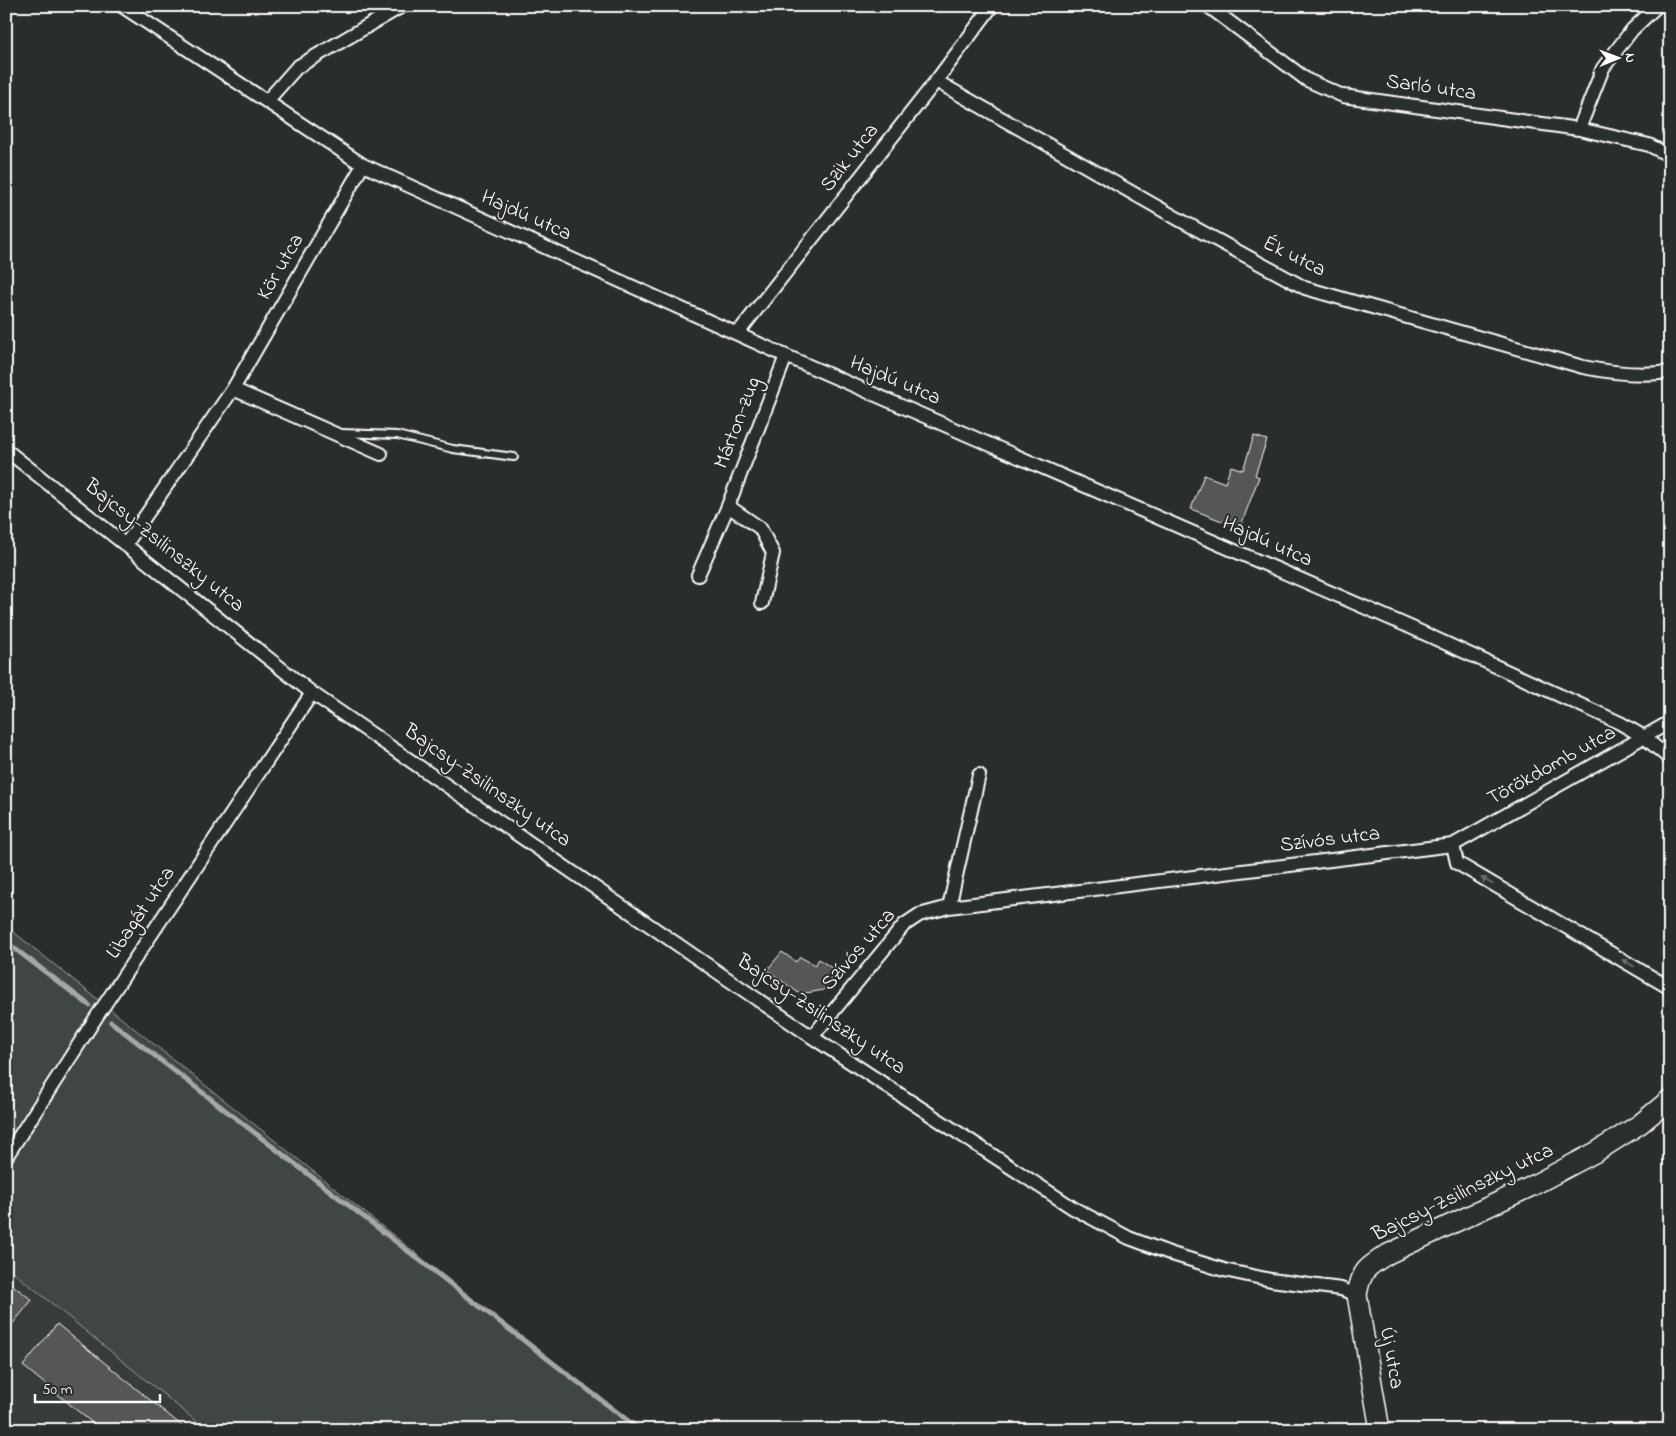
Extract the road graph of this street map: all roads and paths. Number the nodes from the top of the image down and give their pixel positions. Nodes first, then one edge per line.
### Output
1 (122, 6) edge
2 (402, 6) edge
3 (992, 6) edge
4 (1208, 6) edge
5 (1657, 6) edge
6 (936, 81) junction
7 (267, 101) junction
8 (1579, 129) junction
9 (1670, 156) edge
10 (363, 165) junction
11 (738, 333) junction
12 (786, 356) junction
13 (1670, 372) edge
14 (232, 389) junction
15 (333, 433) junction
16 (6, 450) edge
17 (381, 454) dead end
18 (514, 457) dead end
19 (728, 506) junction
20 (126, 544) junction
21 (698, 575) dead end
22 (762, 603) dead end
23 (312, 693) junction
24 (1670, 722) edge
25 (1644, 737) junction
26 (1670, 759) edge
27 (979, 775) dead end
28 (1453, 845) junction
29 (949, 907) junction
30 (1670, 988) edge
31 (812, 1037) junction
32 (1670, 1100) edge
33 (6, 1157) edge
34 (1357, 1294) junction
35 (1380, 1430) edge

1 - 7 street, Hajdú utca
2 - 7 street
3 - 6 street, Szik utca
4 - 8 street, Sarló utca
5 - 8 street
6 - 11 street, Szik utca
6 - 13 street, Ék utca
7 - 10 street, Hajdú utca
8 - 9 street, Sarló utca
10 - 11 street, Hajdú utca
10 - 14 street, Kör utca
11 - 12 street, Hajdú utca
12 - 19 street, Márton-zug
12 - 25 street, Hajdú utca
14 - 15 street
14 - 20 street, Kör utca
15 - 17 street
15 - 18 lane
16 - 20 street, Bajcsy-Zsilinszky utca
19 - 21 street, Márton-zug
19 - 22 street
20 - 23 street, Bajcsy-Zsilinszky utca
23 - 31 street, Bajcsy-Zsilinszky utca
23 - 33 street, Libagát utca
24 - 25 street, Törökdomb utca
25 - 26 street, Hajdú utca
25 - 28 street, Törökdomb utca
27 - 29 street
28 - 29 street, Szívós utca
30 -> 28 street
29 - 31 street, Szívós utca
31 - 34 street, Bajcsy-Zsilinszky utca
32 - 34 main road, Bajcsy-Zsilinszky utca
34 - 35 main road, Új utca

